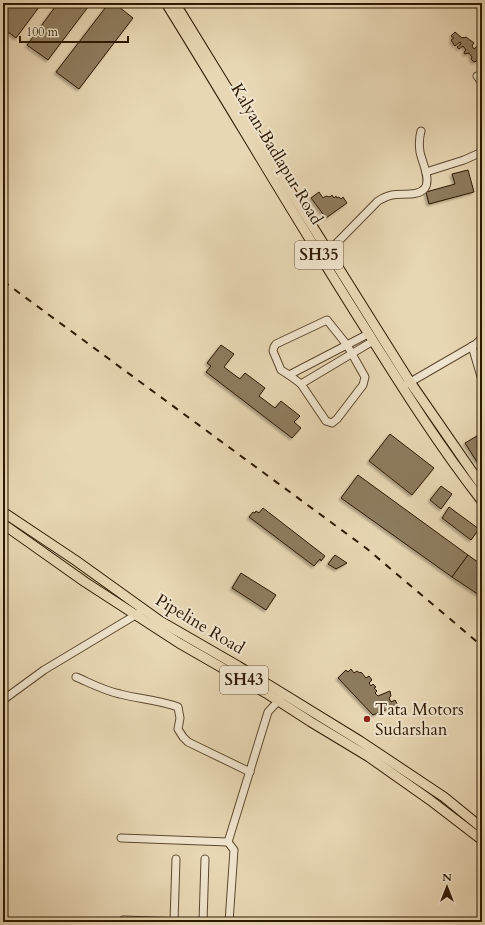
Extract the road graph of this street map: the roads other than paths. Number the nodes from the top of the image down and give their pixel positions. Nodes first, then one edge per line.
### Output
1 (166, 3) edge
2 (175, 3) edge
3 (477, 76) dead end
4 (482, 83) edge
5 (421, 131) dead end
6 (482, 152) edge
7 (426, 172) junction
8 (287, 194) junction
9 (328, 252) junction
10 (321, 259) junction
11 (371, 338) junction
12 (482, 338) edge
13 (347, 345) junction
14 (472, 346) junction
15 (352, 353) junction
16 (481, 372) edge
17 (289, 375) junction
18 (482, 380) edge
19 (410, 382) junction
20 (301, 384) junction
21 (402, 387) junction
22 (482, 486) edge
23 (482, 501) edge
24 (3, 512) edge
25 (3, 524) edge
26 (140, 612) junction
27 (76, 677) dead end
28 (281, 697) junction
29 (3, 700) edge
30 (250, 772) junction
31 (482, 828) edge
32 (121, 838) dead end
33 (482, 840) edge
34 (228, 842) junction
35 (176, 859) dead end
36 (205, 859) dead end
37 (123, 920) dead end
38 (174, 922) edge
39 (182, 922) edge
40 (203, 922) edge
41 (229, 922) edge

1 - 8 main road, Kalyan Badlapur Road / SH35
2 - 8 main road, Kalyan Badlapur Road / SH35
3 - 4 street
5 - 7 street
6 - 7 street
7 - 9 street
8 - 9 main road, Kalyan Badlapur Road / SH35
8 - 10 main road, Kalyan Badlapur Road / SH35
9 - 10 street
9 - 19 main road, Kalyan Badlapur Road / SH35
10 - 11 main road, Kalyan Badlapur Road / SH35
11 - 13 street
11 - 15 street
11 - 21 main road, Kalyan Badlapur Road / SH35
12 - 14 street
13 - 15 street
13 - 17 street
13 - 17 street
14 - 16 street
14 - 19 street
15 - 20 street
15 - 20 street
16 - 18 street
17 - 20 street
19 - 21 street
19 - 22 main road, Kalyan Badlapur Road / SH35
21 - 23 main road, Kalyan Badlapur Road / SH35
24 - 26 main road, Pipeline Road / SH43
25 - 26 main road, Pipeline Road / SH43
26 - 28 main road, Pipeline Road / SH43
26 - 29 street
27 - 30 street
28 - 30 street
28 - 31 main road, Pipeline Road / SH43
28 - 33 main road, Pipeline Road / SH43
30 - 34 street
32 - 34 street
34 - 41 street
35 - 38 street
36 - 40 street
37 - 38 street
38 - 39 street

